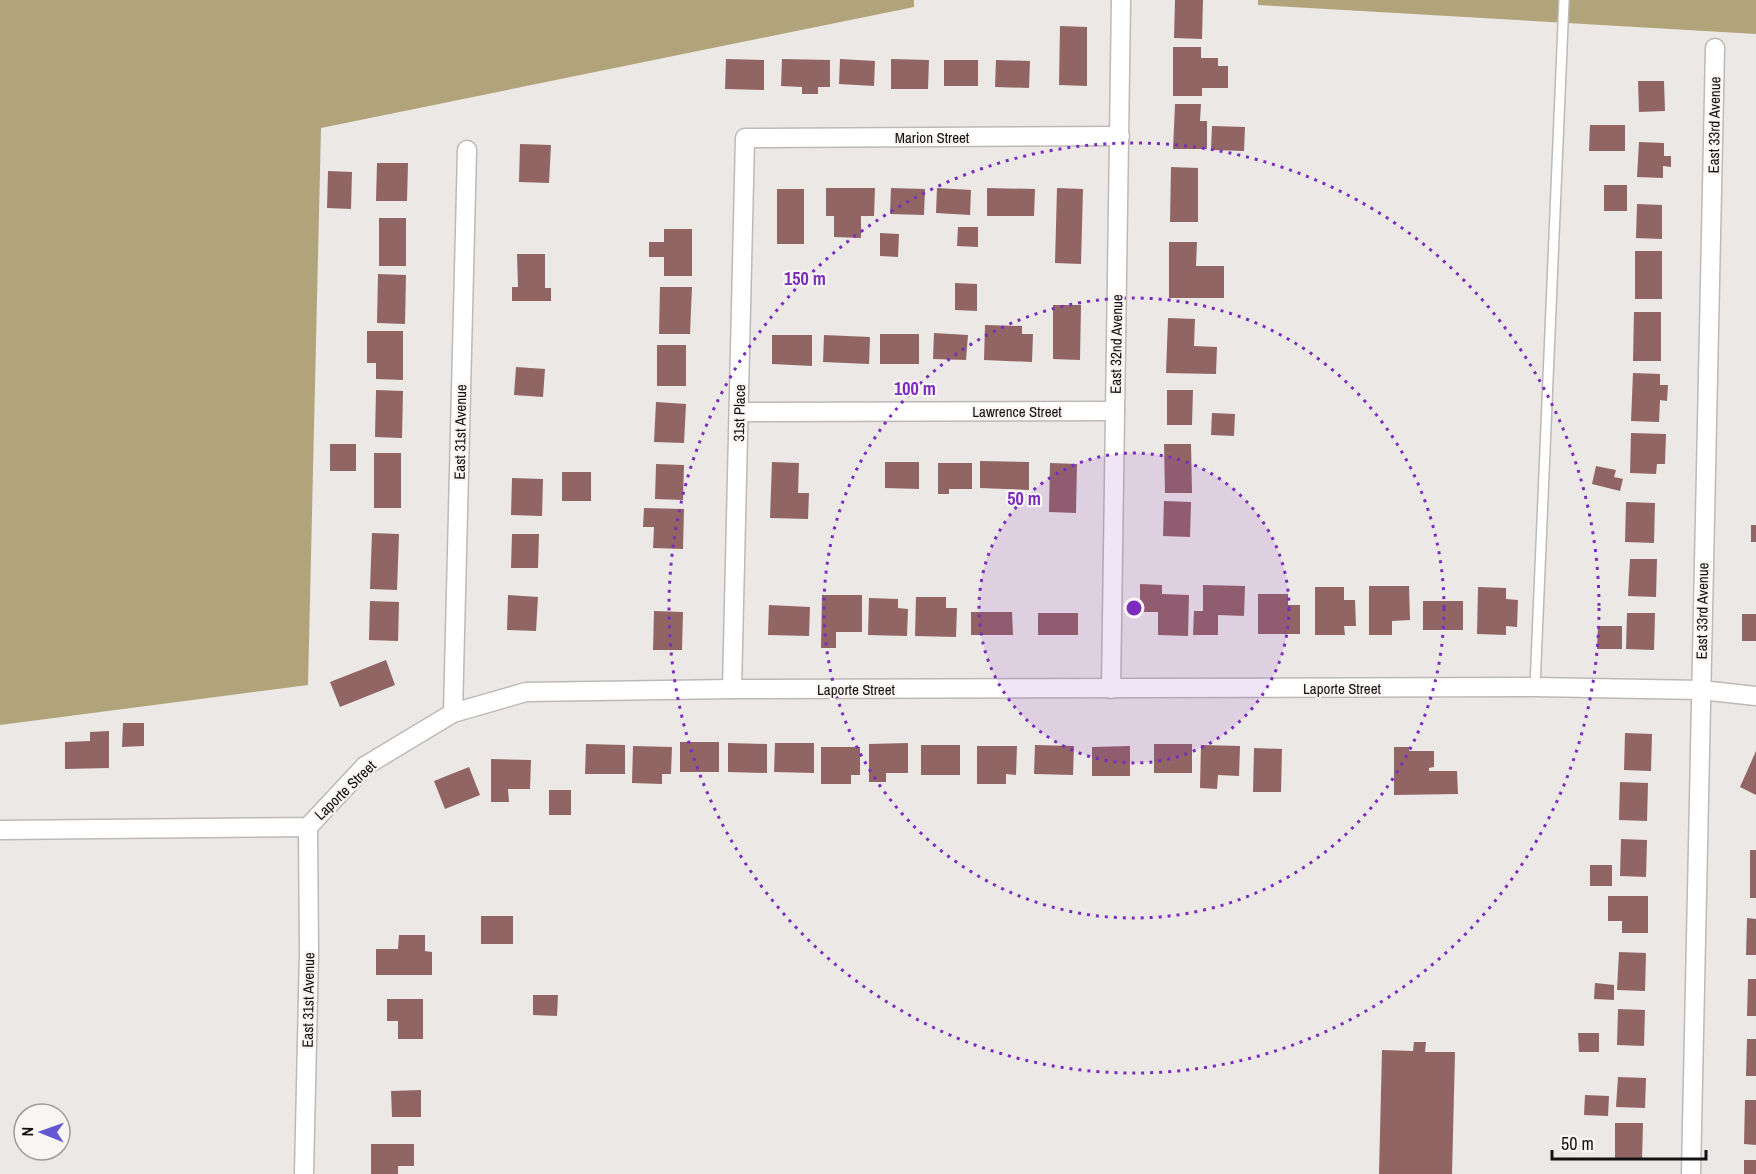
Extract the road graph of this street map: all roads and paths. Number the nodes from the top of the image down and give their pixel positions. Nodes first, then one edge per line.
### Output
1 (1121, 0) edge
2 (1564, 0) edge
3 (1715, 48) dead end
4 (1120, 136) junction
5 (745, 138) joint
6 (466, 150) dead end
7 (1115, 411) junction
8 (739, 412) junction
9 (1535, 687) junction
10 (732, 689) junction
11 (1111, 689) junction
12 (1701, 690) junction
13 (1756, 696) edge
14 (453, 713) junction
15 (308, 827) junction
16 (0, 830) edge
17 (304, 1174) edge
18 (1691, 1174) edge

1 - 4 street, East 32nd Avenue
2 - 9 lane
3 - 12 street, East 33rd Avenue
4 - 5 street, Marion Street
4 - 7 street, East 32nd Avenue
5 - 8 street, 31st Place
6 - 14 street, East 31st Avenue
7 - 8 street, Lawrence Street
7 - 11 street, East 32nd Avenue
8 - 10 street, 31st Place
9 - 11 street, Laporte Street
9 - 12 street, Laporte Street
10 - 11 street, Laporte Street
10 - 14 street, Laporte Street
12 - 13 street, Laporte Street
12 - 18 street, East 33rd Avenue
14 - 15 street, Laporte Street
15 - 16 street, Laporte Street
15 - 17 street, East 31st Avenue

